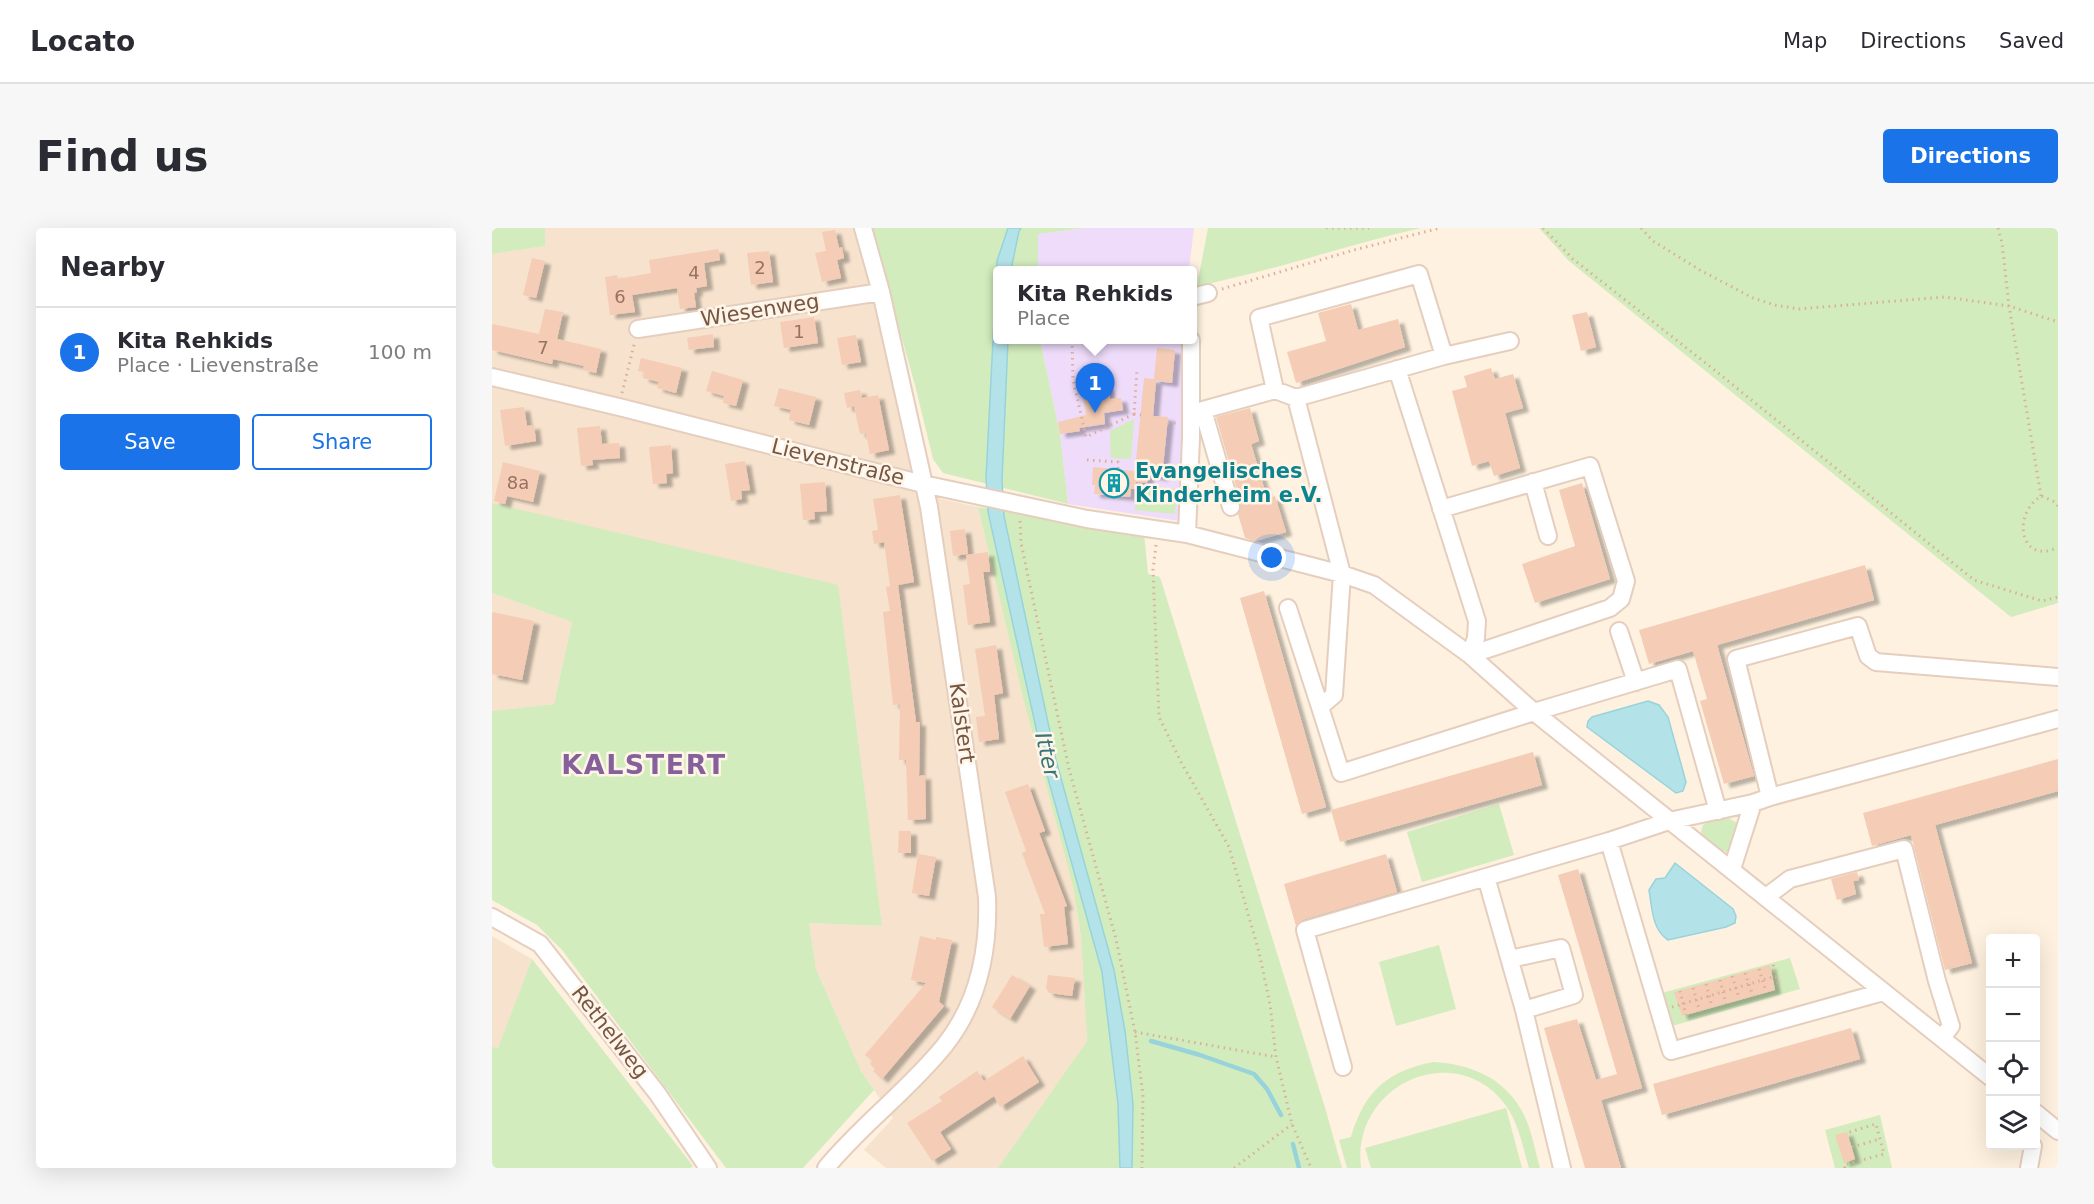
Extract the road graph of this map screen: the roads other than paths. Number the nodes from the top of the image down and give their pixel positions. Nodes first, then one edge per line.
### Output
1 (863, 228) edge
2 (881, 292) junction
3 (638, 329) road end
4 (1510, 341) dead end
5 (1191, 344) edge
6 (1444, 356) junction
7 (1397, 369) junction
8 (492, 377) edge
9 (1275, 390) junction
10 (1296, 398) junction
11 (1533, 482) junction
12 (924, 484) junction
13 (1231, 507) dead end
14 (1442, 509) junction
15 (1187, 534) junction
16 (1548, 536) dead end
17 (1342, 574) junction
18 (1288, 608) dead end
19 (1619, 631) dead end
20 (1470, 655) junction
21 (2058, 677) edge
22 (1636, 682) junction
23 (1320, 707) junction
24 (1534, 712) junction
25 (2058, 719) edge
26 (1770, 797) junction
27 (1753, 803) junction
28 (1718, 811) junction
29 (1669, 821) junction
30 (1610, 841) junction
31 (1732, 869) junction
32 (1486, 877) junction
33 (1766, 897) junction
34 (492, 917) edge
35 (1510, 959) junction
36 (1883, 992) junction
37 (1524, 1010) junction
38 (1942, 1038) junction
39 (1343, 1067) dead end
40 (1986, 1074) edge
41 (2040, 1116) edge
42 (2058, 1131) edge
43 (2032, 1150) edge
44 (708, 1168) edge
45 (826, 1168) edge
46 (1562, 1168) edge
47 (2029, 1168) edge

1 - 2 street, Kalstert
2 - 3 street, Wiesenweg
2 - 12 street, Kalstert
4 - 6 street
5 - 15 street
6 - 7 street
6 - 9 street
7 - 10 street
7 - 14 street
8 - 12 street, Lievenstraße
9 - 10 street
9 - 13 street
10 - 17 street
11 - 14 street
11 - 16 street
11 - 20 street
12 - 15 street, Lievenstraße
12 - 45 street, Kalstert
14 - 20 street
15 - 17 street, Lievenstraße
17 - 20 street, Lievenstraße
17 - 23 street
18 - 23 street
19 - 22 street
20 - 24 street, Lievenstraße
21 - 26 street
22 - 24 street
22 - 28 street
23 - 24 street
24 - 29 street, Lievenstraße
25 - 26 street
26 - 27 street
27 - 28 street
27 - 31 street
28 - 29 street
29 - 30 street
29 - 31 street, Lievenstraße
30 - 32 street
30 - 36 street
31 - 33 street, Lievenstraße
32 - 35 street
32 - 39 street
33 - 36 street, Lievenstraße
33 - 38 street
34 - 44 street, Rethelweg
35 - 37 street
35 - 37 street
36 - 38 street, Lievenstraße
37 - 46 street
38 - 40 street, Lievenstraße
41 - 42 street
43 - 47 street

